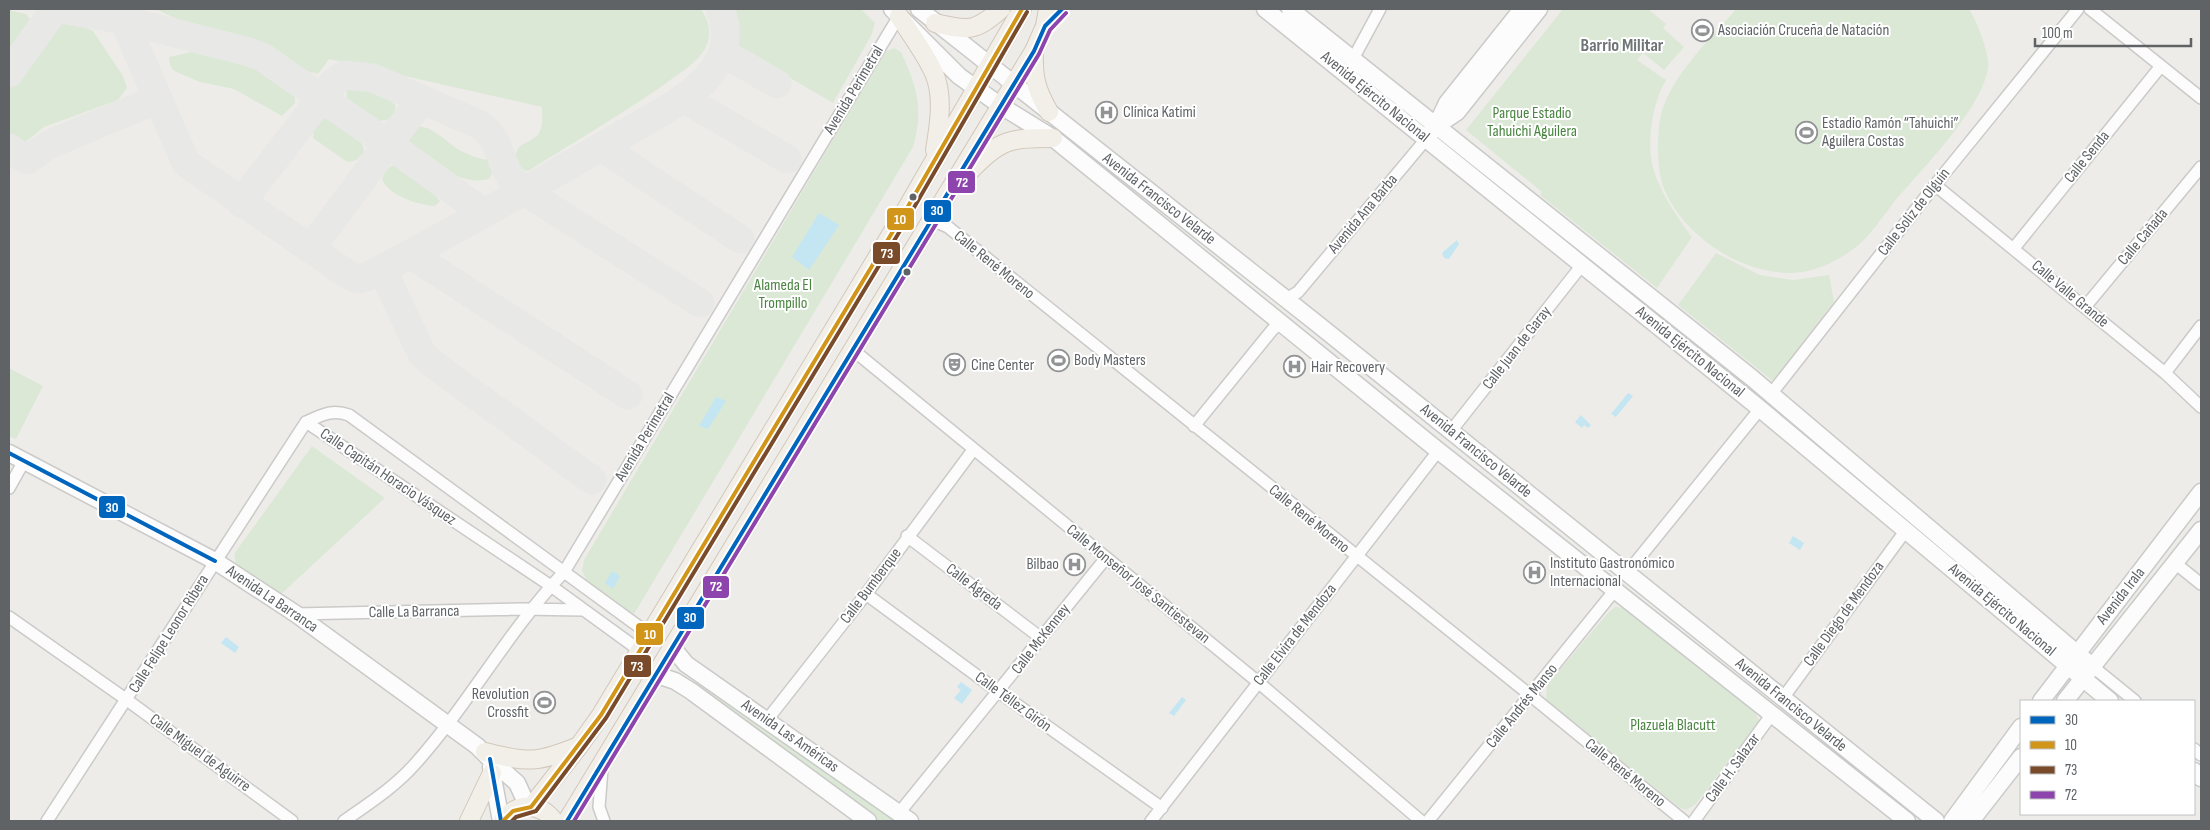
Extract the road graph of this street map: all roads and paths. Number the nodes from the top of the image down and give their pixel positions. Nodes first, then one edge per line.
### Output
1 (918, 9) edge
2 (1002, 9) edge
3 (1022, 9) edge
4 (1048, 9) edge
5 (1062, 9) edge
6 (1265, 9) edge
7 (1290, 9) edge
8 (1380, 9) edge
9 (1522, 9) edge
10 (1539, 9) edge
11 (2078, 9) edge
12 (2090, 9) edge
13 (896, 13) edge
14 (935, 23) junction
15 (1045, 26) junction
16 (1034, 51) junction
17 (1352, 59) junction
18 (988, 65) junction
19 (2161, 66) junction
20 (1013, 85) junction
21 (975, 88) junction
22 (2201, 98) edge
23 (1001, 106) junction
24 (1049, 112) junction
25 (1431, 132) junction
26 (1053, 138) junction
27 (933, 162) junction
28 (2201, 167) edge
29 (1935, 184) junction
30 (946, 197) junction
31 (932, 220) junction
32 (2014, 248) junction
33 (1593, 250) junction
34 (1582, 265) junction
35 (1248, 295) junction
36 (1284, 297) junction
37 (2085, 308) junction
38 (1315, 322) junction
39 (1281, 323) junction
40 (2201, 326) edge
41 (853, 350) junction
42 (2165, 373) junction
43 (1771, 394) junction
44 (2201, 407) edge
45 (1759, 408) junction
46 (306, 422) junction
47 (1194, 426) junction
48 (1450, 430) junction
49 (972, 450) junction
50 (1438, 450) junction
51 (9, 453) edge
52 (24, 461) junction
53 (9, 488) edge
54 (2201, 492) edge
55 (1911, 512) junction
56 (1924, 523) junction
57 (1906, 530) junction
58 (2201, 530) edge
59 (907, 536) junction
60 (1356, 557) junction
61 (1106, 558) junction
62 (215, 561) junction
63 (2175, 563) junction
64 (564, 572) junction
65 (1627, 573) junction
66 (2201, 584) edge
67 (551, 586) junction
68 (1615, 590) junction
69 (866, 594) junction
70 (532, 609) junction
71 (583, 610) junction
72 (296, 614) junction
73 (9, 617) edge
74 (649, 634) junction
75 (1041, 638) junction
76 (672, 648) junction
77 (638, 650) junction
78 (2072, 659) junction
79 (2088, 672) junction
80 (657, 675) junction
81 (704, 676) junction
82 (1258, 682) junction
83 (691, 691) junction
84 (999, 692) junction
85 (1530, 695) junction
86 (1783, 698) junction
87 (127, 700) junction
88 (2042, 700) edge
89 (2066, 700) edge
90 (2109, 700) edge
91 (2133, 700) edge
92 (1772, 714) junction
93 (767, 720) junction
94 (447, 724) junction
95 (2020, 728) edge
96 (579, 746) junction
97 (2020, 758) edge
98 (489, 761) junction
99 (603, 762) junction
100 (530, 807) junction
101 (1162, 808) junction
102 (904, 817) edge
103 (48, 821) edge
104 (292, 821) edge
105 (344, 821) edge
106 (469, 821) edge
107 (502, 821) edge
108 (554, 821) edge
109 (567, 821) edge
110 (604, 821) edge
111 (868, 821) edge
112 (1151, 821) edge
113 (1421, 821) edge
114 (1428, 821) edge
115 (1684, 821) edge
116 (1694, 821) edge
117 (1907, 821) edge
118 (1936, 821) edge
119 (1952, 821) edge
120 (1971, 821) edge

1 - 14 street, Avenida Francisco Velarde
2 - 14 main road
3 - 18 main road
4 - 15 main road
5 - 15 main road
6 - 25 street, Avenida Ejército Nacional
7 - 17 street, Avenida Ejército Nacional
8 - 17 street
9 - 25 street, Avenida Ana Barba
10 - 25 street, Avenida Ana Barba
11 - 29 street, Calle Soliz de Olguín
12 - 19 street
13 - 21 street, Avenida Francisco Velarde
13 - 27 main road
13 - 64 street, Avenida Perimetral
14 - 18 street, Avenida Francisco Velarde
15 - 16 main road
16 - 20 main road
16 - 24 main road
17 - 25 street, Avenida Ejército Nacional
18 - 20 street, Avenida Francisco Velarde
18 - 21 main road
19 - 22 street
19 - 32 street, Calle Senda
20 - 23 main road
20 - 24 street, Avenida Francisco Velarde
21 - 23 street, Avenida Francisco Velarde
21 - 27 main road
23 - 26 street, Avenida Francisco Velarde
23 - 30 main road
24 - 36 street, Avenida Francisco Velarde
25 - 33 street, Avenida Ejército Nacional
25 - 34 street, Avenida Ejército Nacional
25 - 36 street, Avenida Ana Barba
26 - 30 main road
26 - 35 street, Avenida Francisco Velarde
27 - 74 main road
28 - 37 street, Calle Cañada
29 - 32 street, Calle Valle Grande
29 - 43 street, Calle Soliz de Olguín
30 - 31 main road
31 - 41 main road
31 - 47 street, Calle René Moreno
32 - 37 street, Calle Valle Grande
33 - 34 street
33 - 43 street, Avenida Ejército Nacional
34 - 45 street, Avenida Ejército Nacional
34 - 48 street, Calle Juan de Garay
35 - 36 street
35 - 39 street, Avenida Francisco Velarde
36 - 38 street, Avenida Francisco Velarde
37 - 42 street, Calle Valle Grande
38 - 39 street
38 - 48 street, Avenida Francisco Velarde
39 - 47 street
39 - 50 street, Avenida Francisco Velarde
40 - 42 street
41 - 49 street, Calle Monseñor José Santiestevan
41 - 76 main road
42 - 44 street, Calle Valle Grande
43 - 45 street
43 - 55 street, Avenida Ejército Nacional
45 - 57 street, Avenida Ejército Nacional
45 - 65 street
46 - 62 street, Calle Felipe Leonor Ribera
46 - 64 street, Calle Capitán Horacio Vásquez
46 - 67 street, Calle Capitán Horacio Vásquez
47 - 60 street, Calle René Moreno
48 - 50 street
48 - 65 street, Avenida Francisco Velarde
49 - 59 street, Calle Bumberque
49 - 61 street, Calle Monseñor José Santiestevan
50 - 60 street, Calle Elvira de Mendoza
50 - 68 street, Avenida Francisco Velarde
51 - 52 street, Avenida La Barranca
52 - 53 street
52 - 62 street, Avenida La Barranca
54 - 78 street, Avenida Irala
55 - 56 street, Avenida Ejército Nacional
55 - 57 street
56 - 57 street
56 - 78 street, Avenida Ejército Nacional
57 - 78 street, Avenida Ejército Nacional
57 - 86 street, Calle Diego de Mendoza
58 - 63 street, Avenida Irala
59 - 69 street, Calle Bumberque
59 - 75 street, Calle Ágreda
60 - 82 street, Calle Elvira de Mendoza
60 - 85 street, Calle René Moreno
61 - 75 street, Calle McKenney
61 - 82 street, Calle Monseñor José Santiestevan
62 - 72 street, Avenida La Barranca
62 - 87 street, Calle Felipe Leonor Ribera
63 - 66 street
63 - 79 street, Avenida Irala
64 - 67 street, Avenida Perimetral
64 - 74 street, Calle Capitán Horacio Vásquez
65 - 68 street
65 - 86 street, Avenida Francisco Velarde
67 - 70 street, Avenida Perimetral
67 - 71 street, Calle Capitán Horacio Vásquez
68 - 85 street, Calle Andrés Manso
68 - 92 street, Avenida Francisco Velarde
69 - 84 street, Calle Téllez Girón
69 - 93 street, Calle Bumberque
70 - 71 street, Calle La Barranca
70 - 72 street, Calle La Barranca
70 - 94 street, Avenida Perimetral
71 - 77 street, Calle Capitán Horacio Vásquez
72 - 94 street, Avenida La Barranca
73 - 87 street, Calle Miguel de Aguirre
74 - 77 main road
75 - 84 street, Calle McKenney
76 - 80 main road
76 - 81 street, Avenida Las Américas
77 - 96 main road
78 - 79 street, Avenida Ejército Nacional
78 - 88 street, Avenida Irala
79 - 89 street, Avenida Irala
79 - 90 street, Avenida Ejército Nacional
79 - 91 street, Avenida Ejército Nacional
80 - 83 street, Avenida Las Américas
80 - 99 main road
81 - 83 street
81 - 93 street, Avenida Las Américas
82 - 101 street, Calle Elvira de Mendoza
82 - 113 street, Calle Monseñor José Santiestevan
83 - 111 street, Avenida Las Américas
84 - 101 street, Calle Téllez Girón
84 - 102 street, Calle McKenney
85 - 114 street, Calle Andrés Manso
85 - 115 street, Calle René Moreno
86 - 92 street
86 - 118 street, Avenida Francisco Velarde
87 - 103 street, Calle Felipe Leonor Ribera
87 - 104 street, Calle Miguel de Aguirre
92 - 116 street, Calle H. Salazar
92 - 117 street, Avenida Francisco Velarde
93 - 102 street, Avenida Las Américas
94 - 98 street, Avenida La Barranca
94 - 105 street, Avenida Perimetral
95 - 119 street
96 - 98 main road
96 - 100 main road
97 - 120 street
98 - 100 street, Avenida La Barranca
98 - 106 main road
98 - 107 street
99 - 109 main road
99 - 110 street
100 - 107 main road
100 - 108 main road
101 - 112 street, Calle Elvira de Mendoza

